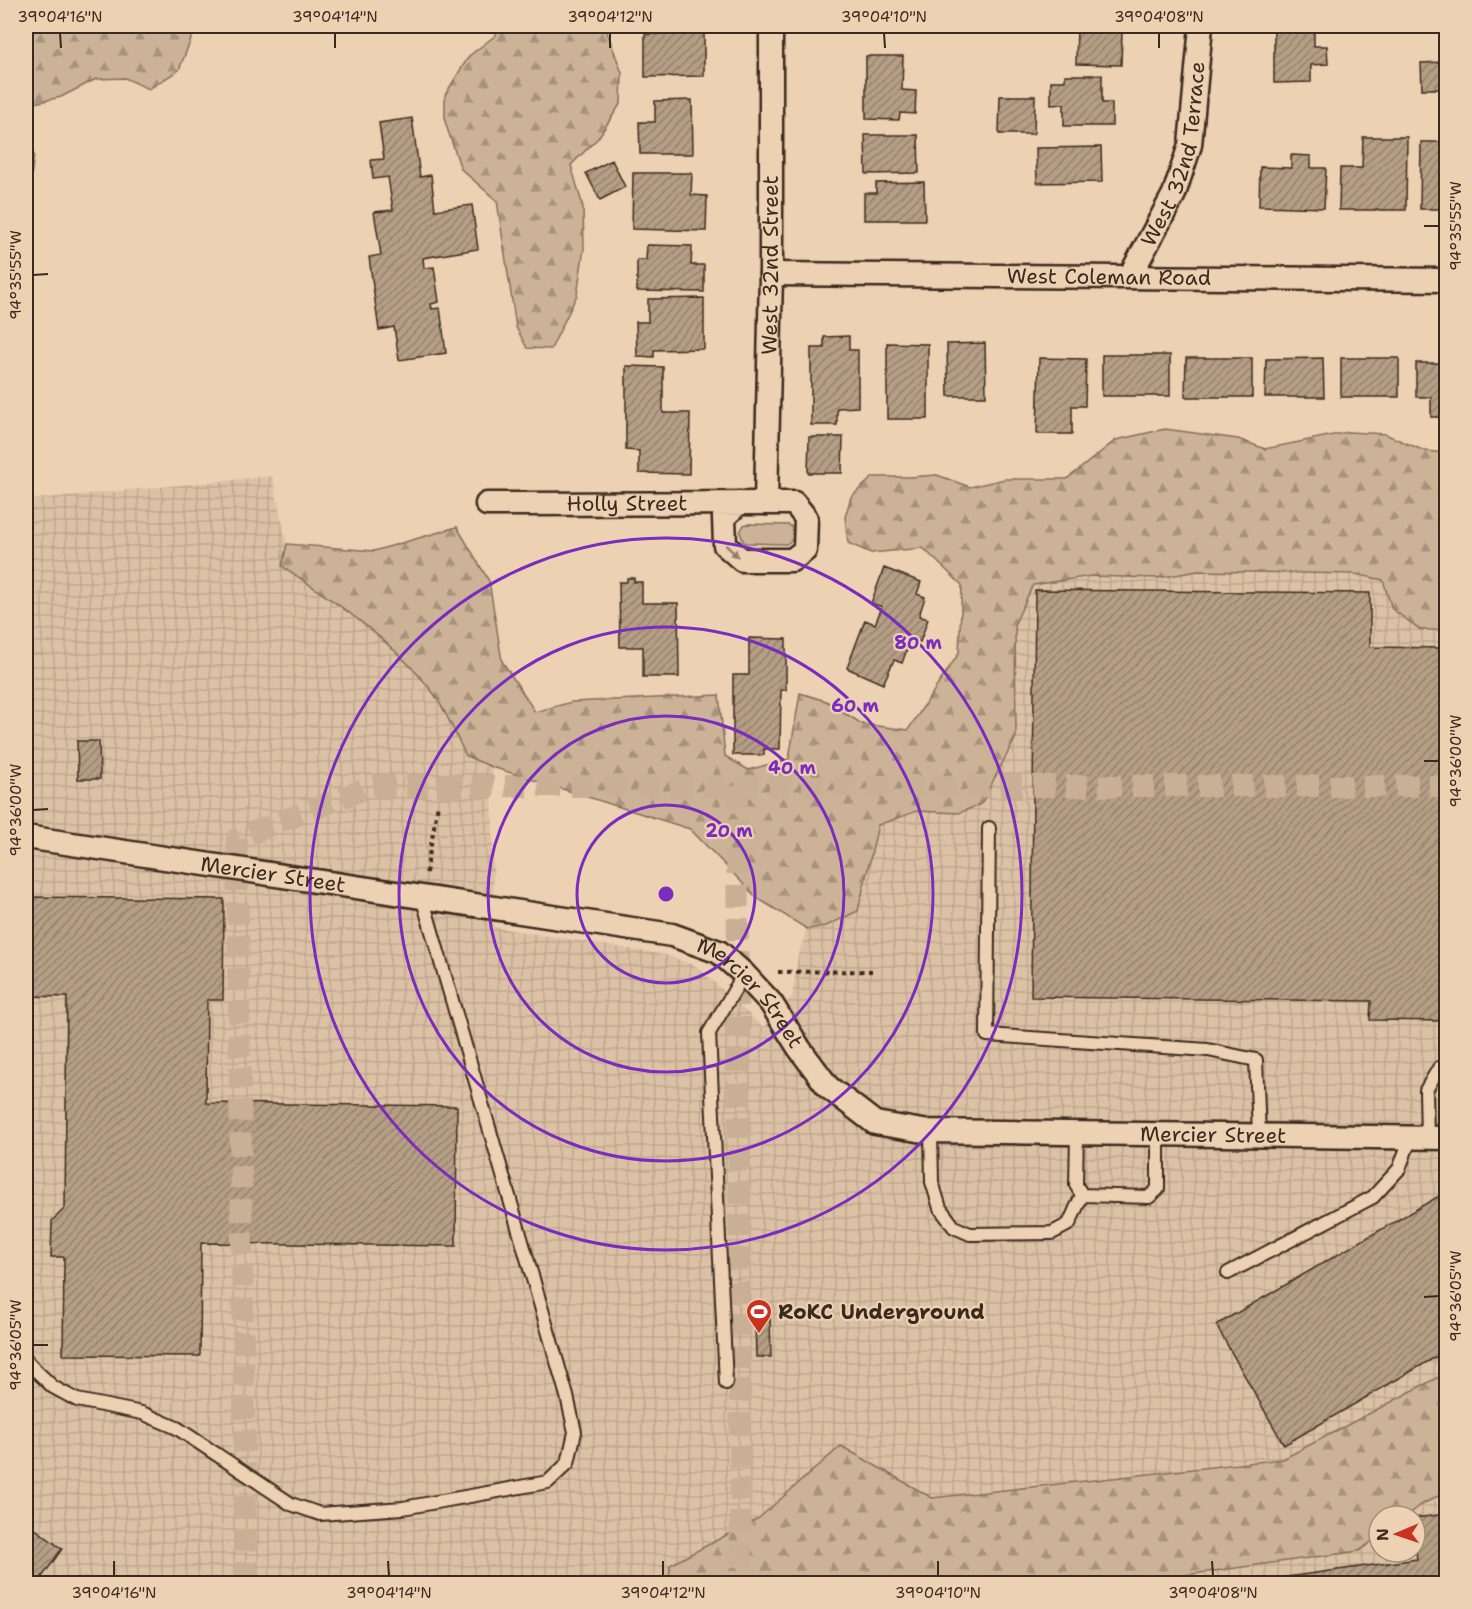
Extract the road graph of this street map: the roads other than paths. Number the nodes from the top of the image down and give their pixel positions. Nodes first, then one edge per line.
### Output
1 (771, 26) edge
2 (1201, 26) edge
3 (771, 274) junction
4 (1130, 276) junction
5 (1446, 280) edge
6 (739, 503) junction
7 (766, 503) junction
8 (487, 504) dead end
9 (989, 828) dead end
10 (26, 837) edge
11 (422, 897) junction
12 (744, 974) junction
13 (1446, 1068) edge
14 (931, 1131) junction
15 (1077, 1133) junction
16 (1158, 1134) junction
17 (1259, 1136) junction
18 (1428, 1137) edge
19 (1082, 1195) junction
20 (1228, 1273) dead end
21 (26, 1359) edge
22 (726, 1383) dead end

1 - 3 street, West 32nd Street
2 - 4 street, West 32nd Terrace
3 - 4 street, West Coleman Road
3 - 7 street, West 32nd Street
4 - 5 street, West Coleman Road
6 - 7 street, Holly Street
6 -> 7 street
6 - 8 street, Holly Street
9 - 17 lane
10 - 11 street, Mercier Street
11 - 12 street, Mercier Street
11 - 21 lane
12 - 14 street, Mercier Street
12 - 22 lane
13 - 18 lane
14 - 15 street, Mercier Street
14 - 19 lane
15 - 16 street, Mercier Street
15 - 19 lane
16 - 17 street, Mercier Street
16 - 19 lane
17 - 18 street, Mercier Street
18 - 20 lane

